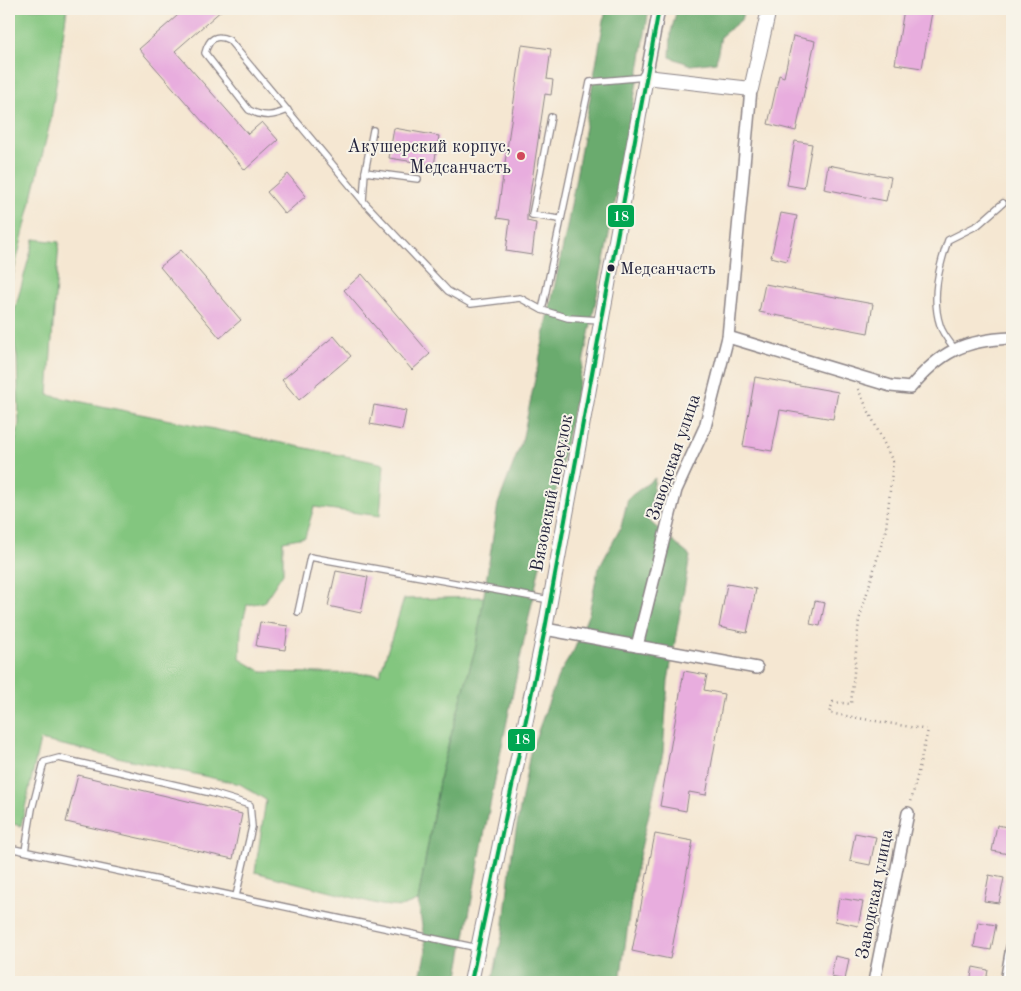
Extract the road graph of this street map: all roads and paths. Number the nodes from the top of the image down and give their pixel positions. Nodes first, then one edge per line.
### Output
1 (659, 9) edge
2 (769, 9) edge
3 (646, 77) junction
4 (751, 89) junction
5 (288, 110) junction
6 (551, 116) dead end
7 (373, 130) dead end
8 (365, 172) junction
9 (418, 179) dead end
10 (363, 201) junction
11 (1003, 202) dead end
12 (559, 220) junction
13 (542, 310) junction
14 (603, 320) junction
15 (728, 337) junction
16 (1012, 338) edge
17 (954, 348) junction
18 (851, 374) junction
19 (550, 600) junction
20 (298, 612) dead end
21 (545, 629) junction
22 (637, 646) junction
23 (757, 668) dead end
24 (908, 813) joint
25 (9, 848) edge
26 (25, 851) junction
27 (236, 896) junction
28 (1012, 947) edge
29 (478, 948) junction
30 (471, 982) edge
31 (874, 982) edge
32 (1006, 982) edge

1 - 3 street, Вязовский переулок
2 - 4 street
3 - 4 street
3 - 12 lane
3 - 14 street, Вязовский переулок
4 - 15 street, Заводская улица
5 - 5 lane
5 - 10 lane
6 - 12 lane
7 - 8 lane
8 - 9 lane
8 - 10 lane
10 - 13 lane
11 - 17 lane
12 - 13 lane
13 - 14 lane
14 - 19 street, Вязовский переулок
15 - 18 street
15 - 22 street, Заводская улица
16 - 17 street
17 - 18 street
18 - 24 path
19 - 20 lane
19 - 21 street, Вязовский переулок
21 - 22 street
21 - 29 street, Вязовский переулок
22 - 23 street
24 - 31 street, Заводская улица
25 - 26 lane
26 - 27 lane
26 - 27 lane
27 - 29 lane
28 - 32 street
29 - 30 street, Вязовский переулок

